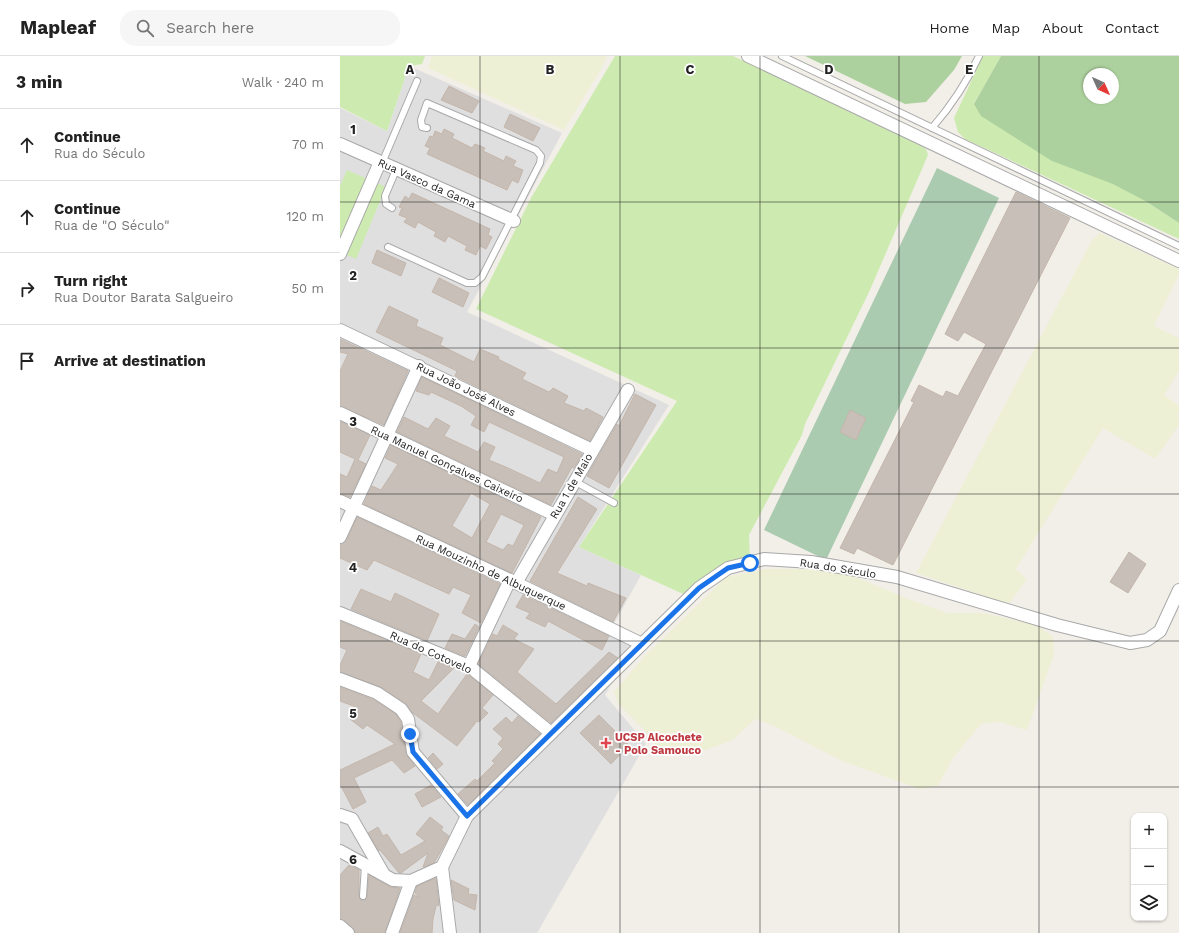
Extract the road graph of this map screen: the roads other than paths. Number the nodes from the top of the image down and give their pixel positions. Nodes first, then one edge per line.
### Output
1 (748, 56) edge
2 (782, 56) edge
3 (979, 56) edge
4 (417, 81) dead end
5 (428, 128) dead end
6 (932, 128) junction
7 (340, 144) edge
8 (381, 163) junction
9 (396, 170) junction
10 (392, 208) dead end
11 (513, 220) junction
12 (1179, 246) edge
13 (388, 247) dead end
14 (340, 254) edge
15 (1179, 261) edge
16 (340, 330) edge
17 (419, 366) junction
18 (628, 390) dead end
19 (340, 413) edge
20 (386, 435) junction
21 (592, 450) junction
22 (574, 481) junction
23 (340, 501) edge
24 (614, 503) dead end
25 (354, 507) junction
26 (555, 515) junction
27 (340, 537) edge
28 (513, 581) junction
29 (1179, 590) edge
30 (340, 612) edge
31 (642, 644) junction
32 (469, 666) junction
33 (340, 679) edge
34 (551, 733) junction
35 (340, 815) edge
36 (467, 816) junction
37 (340, 851) edge
38 (365, 866) junction
39 (442, 867) junction
40 (383, 873) junction
41 (411, 881) junction
42 (363, 896) dead end
43 (340, 926) edge
44 (348, 933) edge
45 (392, 933) edge
46 (450, 933) edge

1 - 15 street
2 - 6 lane
3 - 6 lane
4 - 8 lane
5 - 11 lane
6 - 12 lane
7 - 8 street, Rua Vasco da Gama
8 - 9 street, Rua Vasco da Gama
8 - 14 street
9 - 10 lane
9 - 11 street, Rua Vasco da Gama
11 - 13 lane
16 - 17 street, Rua João José Alves
17 - 20 street
17 - 21 street, Rua João José Alves
18 - 21 street, Rua 1 de Maio
19 - 20 street, Rua Manuel Gonçalves Caixeiro
20 - 25 street
20 - 26 street, Rua Manuel Gonçalves Caixeiro
21 - 22 street, Rua 1 de Maio
22 - 24 lane
22 - 26 street, Rua 1 de Maio
23 - 25 street, Rua Mouzinho de Albuquerque
25 - 27 street
25 - 28 street, Rua Mouzinho de Albuquerque
26 - 28 street, Rua 1 de Maio
28 - 31 street, Rua Mouzinho de Albuquerque
28 - 32 street, Rua 1 de Maio
29 - 31 street, Rua do Século
30 - 32 street, Rua do Cotovelo
31 - 34 street, Rua do Século
32 - 34 street, Rua do Cotovelo
33 - 36 street
34 - 36 street, Rua do Século
35 - 40 street
36 - 39 street, Rua do Século
37 - 38 street
38 - 40 street
38 - 42 lane
39 - 41 street
39 - 46 street
40 - 41 street
41 - 45 street
43 - 44 street

